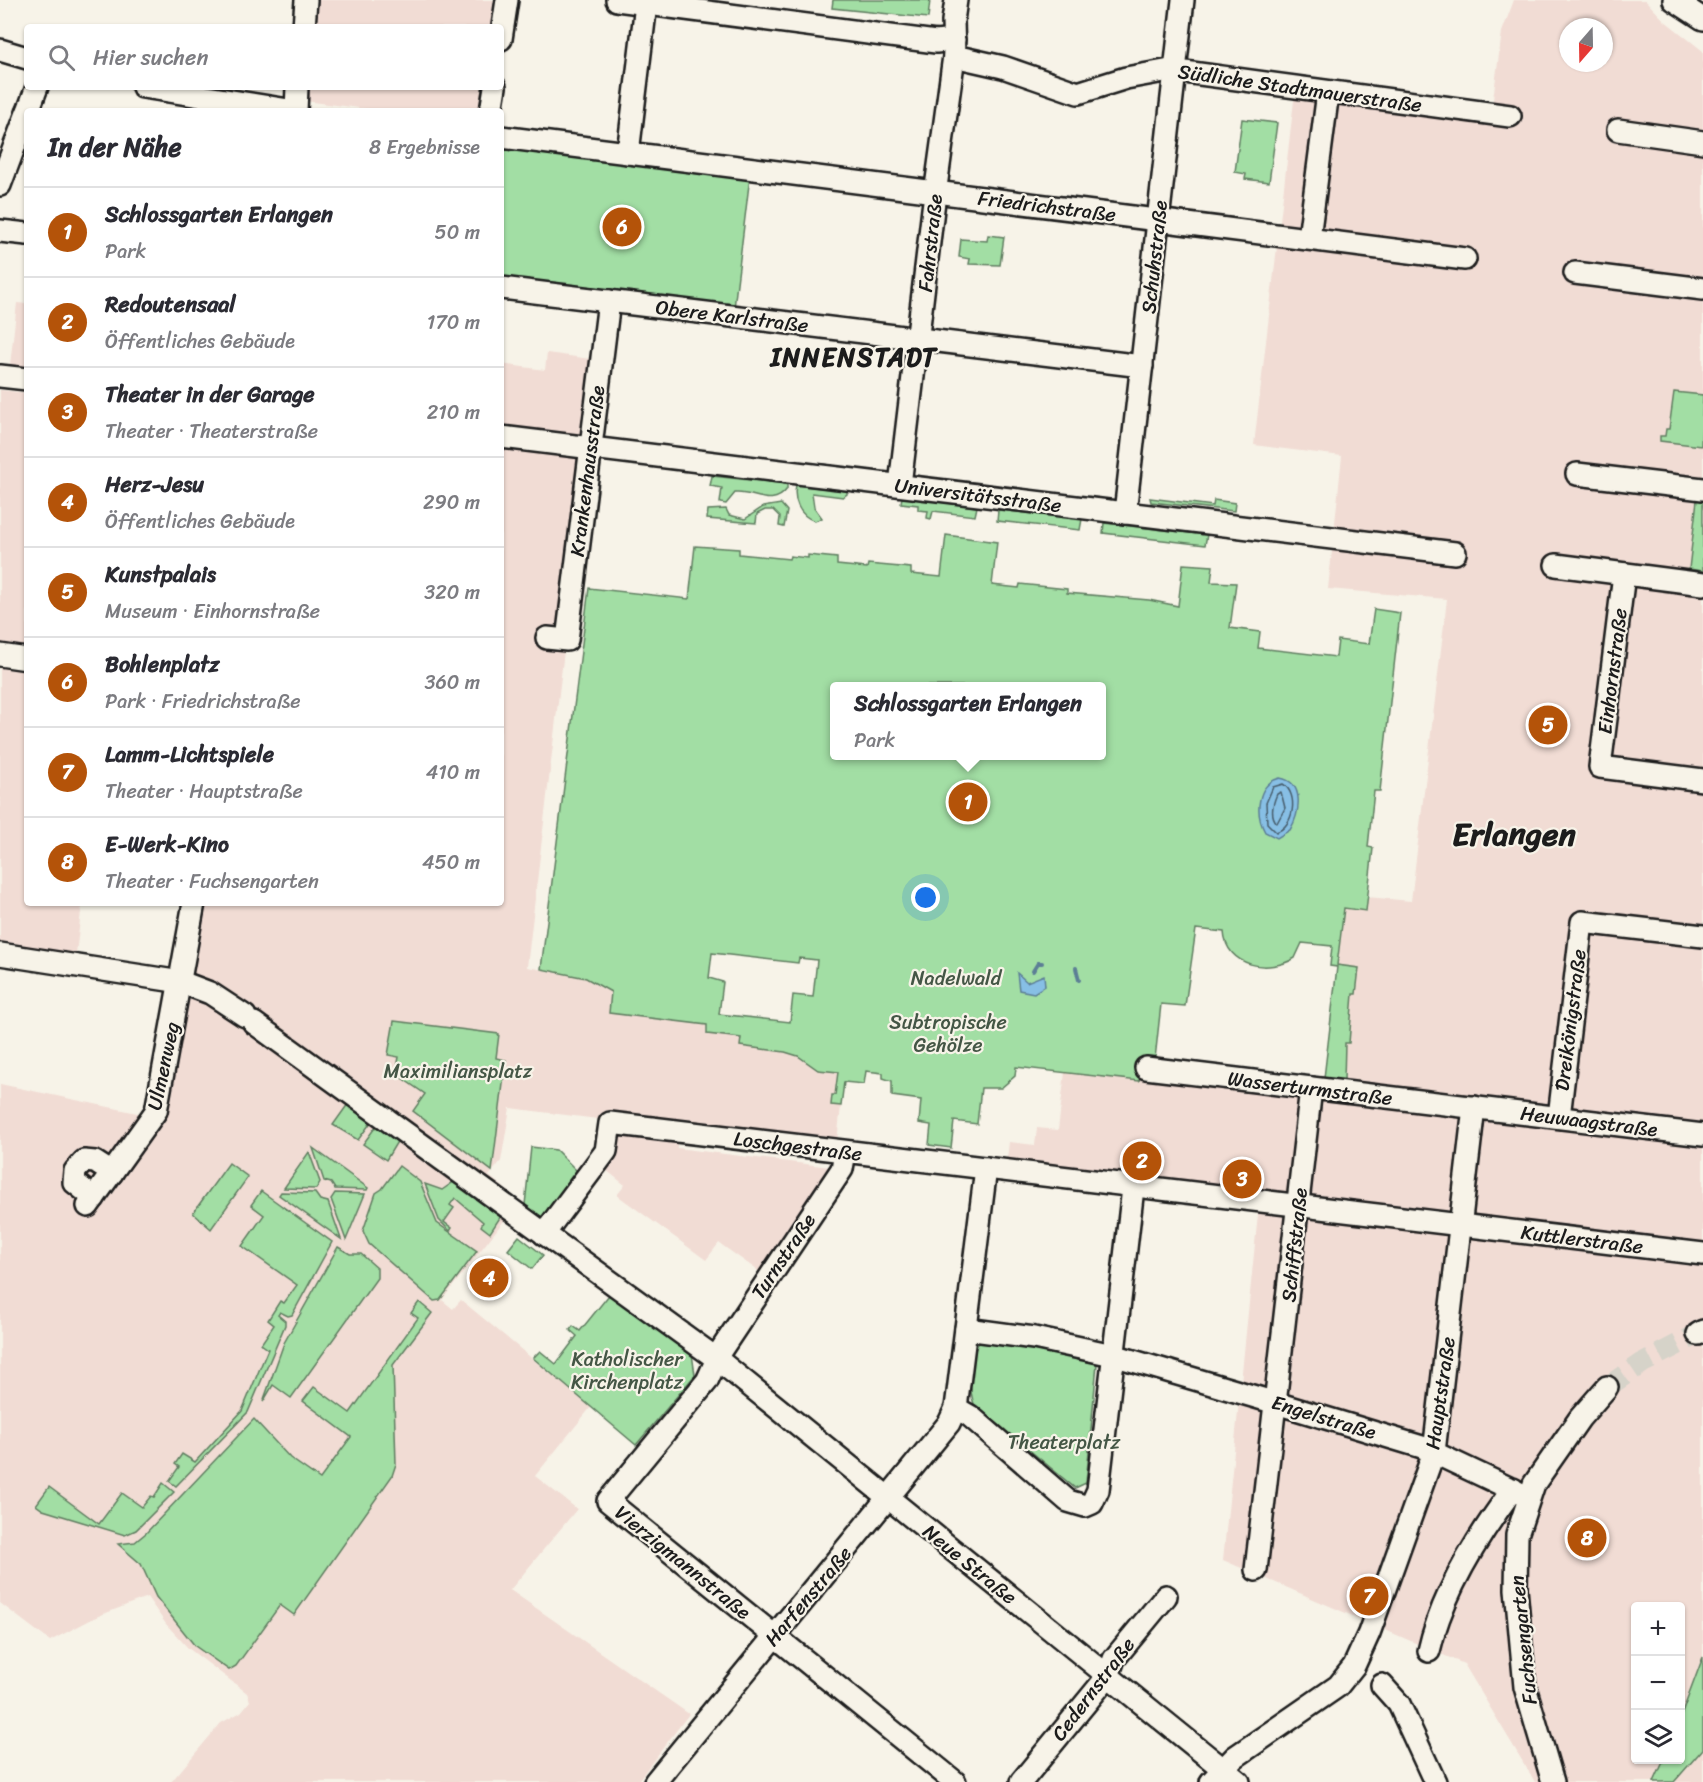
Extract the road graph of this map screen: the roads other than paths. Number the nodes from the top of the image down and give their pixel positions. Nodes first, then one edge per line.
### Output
1 (306, 0) edge
2 (507, 0) edge
3 (617, 0) edge
4 (956, 0) edge
5 (1183, 0) edge
6 (1674, 0) edge
7 (646, 4) junction
8 (1703, 19) edge
9 (304, 24) edge
10 (503, 24) edge
11 (954, 48) junction
12 (0, 50) edge
13 (24, 57) edge
14 (1177, 72) junction
15 (36, 90) edge
16 (161, 90) edge
17 (297, 90) edge
18 (494, 90) edge
19 (1328, 92) junction
20 (29, 108) edge
21 (276, 108) edge
22 (295, 108) edge
23 (492, 108) edge
24 (1510, 116) dead end
25 (24, 120) edge
26 (1618, 130) dead end
27 (504, 137) edge
28 (1703, 142) edge
29 (628, 153) junction
30 (0, 185) edge
31 (935, 192) junction
32 (1158, 219) junction
33 (0, 231) edge
34 (24, 234) edge
35 (1309, 238) junction
36 (1465, 259) dead end
37 (1575, 273) dead end
38 (504, 288) edge
39 (1703, 289) edge
40 (609, 301) junction
41 (920, 339) junction
42 (1142, 366) junction
43 (0, 375) edge
44 (24, 379) edge
45 (504, 436) edge
46 (590, 447) junction
47 (1577, 474) dead end
48 (900, 485) junction
49 (1703, 489) edge
50 (1125, 513) junction
51 (1455, 553) dead end
52 (1556, 565) dead end
53 (1624, 574) junction
54 (1703, 584) edge
55 (557, 639) dead end
56 (0, 655) edge
57 (24, 659) edge
58 (1703, 780) edge
59 (194, 906) edge
60 (1703, 936) edge
61 (0, 954) edge
62 (181, 982) junction
63 (1146, 1068) dead end
64 (1311, 1088) junction
65 (1474, 1107) junction
66 (1559, 1118) junction
67 (1703, 1135) edge
68 (845, 1152) junction
69 (986, 1168) junction
70 (112, 1173) junction
71 (1133, 1188) junction
72 (1298, 1205) junction
73 (1461, 1223) junction
74 (544, 1234) junction
75 (1703, 1254) edge
76 (966, 1329) junction
77 (1113, 1355) junction
78 (717, 1359) junction
79 (1607, 1387) tunnel mouth
80 (1276, 1403) junction
81 (956, 1408) junction
82 (1434, 1452) junction
83 (1520, 1493) junction
84 (888, 1498) junction
85 (1257, 1570) dead end
86 (1166, 1596) dead end
87 (775, 1636) junction
88 (1429, 1651) dead end
89 (1107, 1676) junction
90 (1382, 1685) dead end
91 (1224, 1778) edge
92 (1430, 1779) edge
93 (655, 1782) edge
94 (955, 1782) edge
95 (1021, 1782) edge
96 (1553, 1782) edge

1 - 9 street
2 - 10 street
3 - 7 street, Südliche Stadtmauerstraße
4 - 11 street, Fahrstraße
5 - 14 street, Schuhstraße
6 - 8 street
7 - 11 street, Südliche Stadtmauerstraße
7 - 29 street
11 - 14 street, Südliche Stadtmauerstraße
11 - 31 street, Fahrstraße
12 - 13 street
14 - 19 street, Südliche Stadtmauerstraße
14 - 32 street, Schuhstraße
15 - 20 street
16 - 21 street
17 - 22 street
18 - 23 street
19 - 24 street, Südliche Stadtmauerstraße
19 - 35 street
25 - 30 street
26 - 28 street
27 - 29 street, Friedrichstraße
29 - 31 street, Friedrichstraße
31 - 32 street, Friedrichstraße
31 - 41 street, Fahrstraße
32 - 35 street, Friedrichstraße
32 - 42 street, Schuhstraße
33 - 34 street
35 - 36 street, Friedrichstraße
37 - 39 street
38 - 40 street, Obere Karlstraße
40 - 41 street, Obere Karlstraße
40 - 46 street, Krankenhausstraße
41 - 42 street, Obere Karlstraße
41 - 48 street, Fahrstraße
42 - 50 street, Schuhstraße
43 - 44 street
45 - 46 street, Universitätsstraße
46 - 48 street, Universitätsstraße
46 - 55 street, Krankenhausstraße
47 - 49 street
48 - 50 street, Universitätsstraße
50 - 51 street, Universitätsstraße
52 - 53 street
53 - 54 street
53 - 58 street, Einhornstraße
56 - 57 street
59 - 62 street, Ulmenweg
60 - 66 street, Dreikönigstraße
61 - 62 street
62 - 70 street, Ulmenweg
62 - 74 street
63 - 64 street, Wasserturmstraße
64 - 65 street, Wasserturmstraße
64 - 72 street, Schiffstraße
65 - 66 street, Heuwaagstraße
65 - 73 street, Hauptstraße
66 - 67 street, Heuwaagstraße
68 - 69 street, Loschgestraße
68 - 74 street, Loschgestraße
68 - 78 street, Turnstraße
69 - 71 street
69 - 76 street
70 - 70 street, Ulmenweg
71 - 72 street, Kuttlerstraße
71 - 77 street
72 - 73 street, Kuttlerstraße
72 - 80 street, Schiffstraße
73 - 75 street, Kuttlerstraße
73 - 82 street, Hauptstraße
74 - 78 street
76 - 77 street
76 - 81 street
77 - 80 street, Engelstraße
77 - 81 street
78 - 84 street, Neue Straße
78 - 87 street, Vierzigmannstraße
79 - 83 street
80 - 82 street, Engelstraße
80 - 85 street, Schiffstraße
81 - 84 street, Harfenstraße
82 - 83 street, Engelstraße
82 - 91 street, Hauptstraße
83 - 88 street
83 - 96 street, Fuchsengarten
84 - 87 street, Harfenstraße
84 - 89 street, Neue Straße
86 - 89 street, Cedernstraße
87 - 93 street, Harfenstraße
87 - 94 street, Vierzigmannstraße
89 - 91 street, Neue Straße
89 - 95 street, Cedernstraße
90 - 92 street

